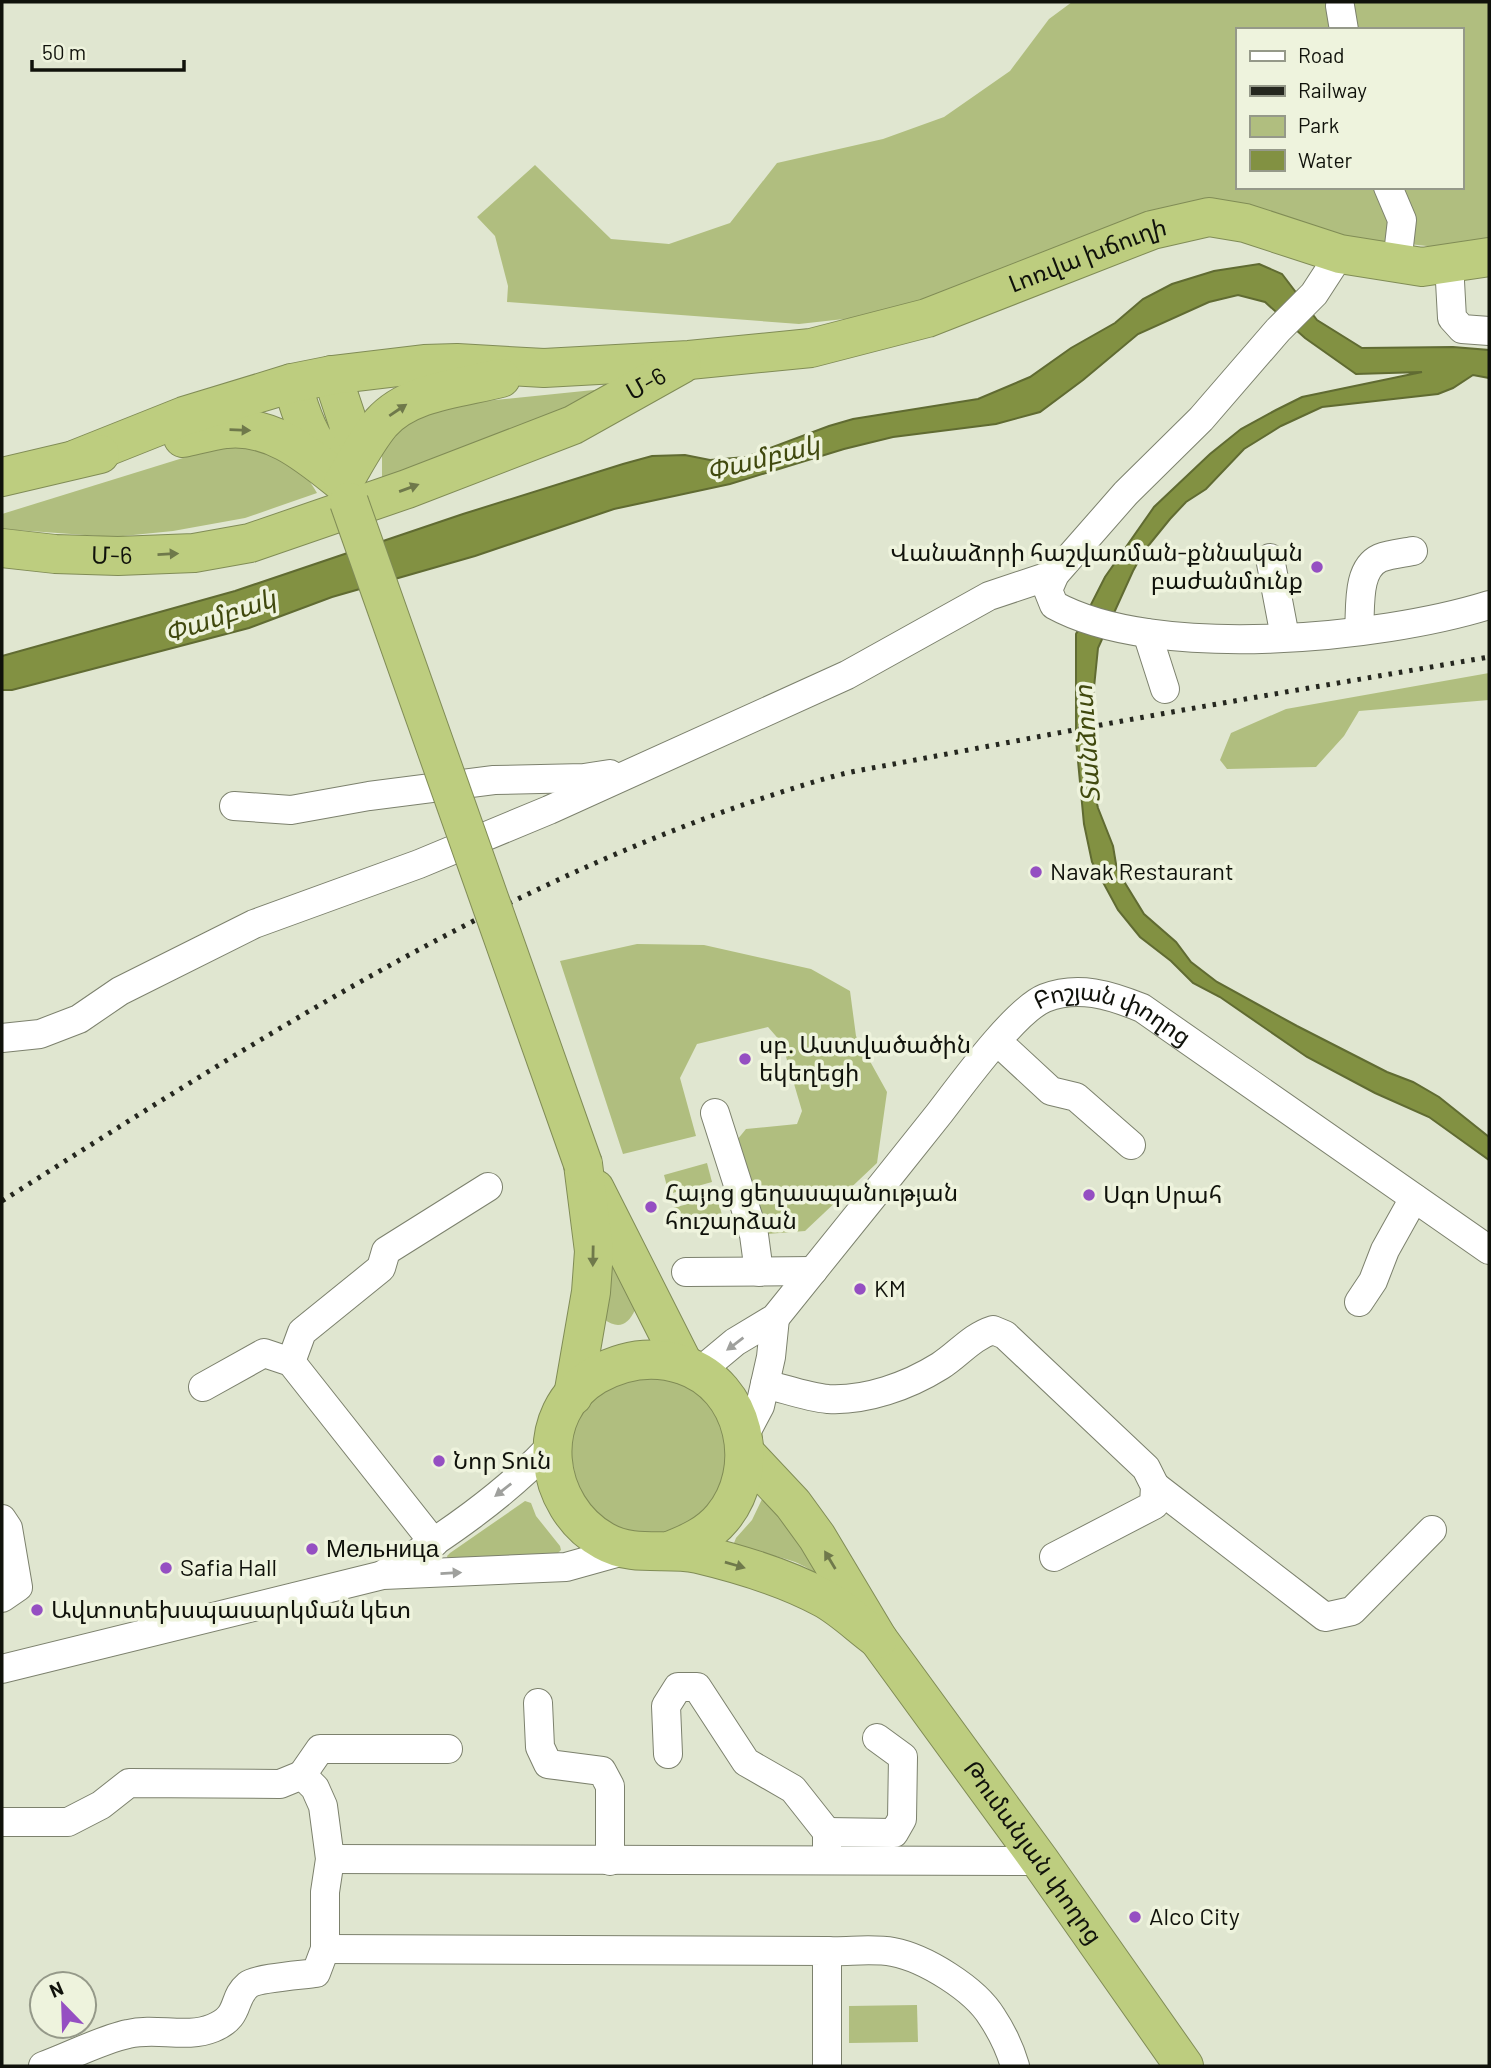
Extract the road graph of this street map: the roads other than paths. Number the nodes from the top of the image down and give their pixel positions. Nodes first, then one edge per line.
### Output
1 (1389, 189) edge
2 (1340, 254) junction
3 (1489, 257) edge
4 (1397, 263) junction
5 (1449, 263) junction
6 (1489, 331) edge
7 (689, 360) junction
8 (544, 368) junction
9 (332, 375) junction
10 (292, 383) junction
11 (76, 458) junction
12 (2, 477) edge
13 (346, 492) junction
14 (2, 548) edge
15 (1413, 551) dead end
16 (1270, 558) dead end
17 (1055, 574) junction
18 (1489, 605) edge
19 (1359, 631) junction
20 (1140, 632) junction
21 (1285, 637) junction
22 (1165, 689) dead end
23 (636, 769) junction
24 (234, 806) dead end
25 (2, 1038) edge
26 (998, 1041) junction
27 (715, 1113) dead end
28 (1131, 1145) dead end
29 (583, 1164) junction
30 (488, 1187) dead end
31 (1414, 1198) junction
32 (1489, 1250) edge
33 (813, 1270) junction
34 (686, 1272) dead end
35 (759, 1272) junction
36 (1359, 1302) dead end
37 (775, 1318) junction
38 (291, 1362) junction
39 (691, 1369) junction
40 (765, 1384) junction
41 (203, 1387) dead end
42 (573, 1396) junction
43 (553, 1444) junction
44 (745, 1445) junction
45 (1155, 1486) junction
46 (2, 1520) edge
47 (1432, 1530) dead end
48 (434, 1543) junction
49 (627, 1550) junction
50 (669, 1551) junction
51 (1054, 1557) dead end
52 (383, 1575) junction
53 (2, 1598) edge
54 (878, 1639) junction
55 (2, 1669) edge
56 (538, 1703) dead end
57 (877, 1738) dead end
58 (448, 1749) dead end
59 (668, 1754) dead end
60 (302, 1776) junction
61 (2, 1822) edge
62 (827, 1832) junction
63 (330, 1859) junction
64 (827, 1860) junction
65 (610, 1861) junction
66 (1040, 1861) junction
67 (324, 1949) junction
68 (827, 1951) junction
69 (43, 2066) edge
70 (828, 2066) edge
71 (1015, 2066) edge
72 (1184, 2066) edge

1 - 4 street
2 - 4 highway, Լոռվա խճուղի / Մ-6
2 - 7 highway, Լոռվա խճուղի / Մ-6
2 - 17 street
3 - 5 highway, Լոռվա խճուղի / Մ-6
4 - 5 highway, Լոռվա խճուղի / Մ-6
5 - 6 street
7 - 8 highway, Մ-6 / Մ-6
14 -> 7 highway, Մ-6 / Մ-6
8 - 9 highway, Մ-6 / Մ-6
13 -> 8 highway, Մ-6
9 - 10 highway, Մ-6 / Մ-6
9 - 13 highway
10 - 11 highway, Մ-6 / Մ-6
10 - 13 highway
11 - 12 highway, Մ-6
11 -> 13 highway, Մ-6
13 - 29 highway, bridge
15 - 19 street
16 - 21 street
17 - 20 street
17 - 23 street
18 - 19 street
19 - 21 street
20 - 21 street
20 - 22 street
23 - 24 street
23 - 25 street
26 - 28 street
26 - 31 street, Բոշյան փողոց
26 - 33 street, Բոշյան փողոց
27 - 35 street
29 - 39 highway
29 -> 42 highway
30 - 38 street
31 - 32 street, Բոշյան փողոց
31 - 36 street
33 - 35 street
33 - 37 street, Բոշյան փողոց
34 - 35 street
37 -> 39 street, Բոշյան փողոց
37 - 40 street
38 - 41 street
38 - 48 street
39 - 42 highway
39 - 44 highway
40 - 44 street
40 - 45 street
42 - 43 highway
43 -> 48 street
43 - 49 highway
44 - 50 highway
54 -> 44 highway
45 - 47 street
45 - 51 street
46 - 53 street
48 - 52 street
49 - 50 highway
52 -> 49 street
50 -> 54 highway
52 - 55 street
54 - 66 highway, Թումանյան փողոց
56 - 65 street
57 - 62 street
58 - 60 street
59 - 62 street
60 - 61 street
60 - 63 street
62 - 64 street
63 - 65 street
63 - 67 street
64 - 65 street
64 - 66 street
66 - 72 highway, Թումանյան փողոց
67 - 68 street
67 - 69 street
68 - 70 street
68 - 71 street

